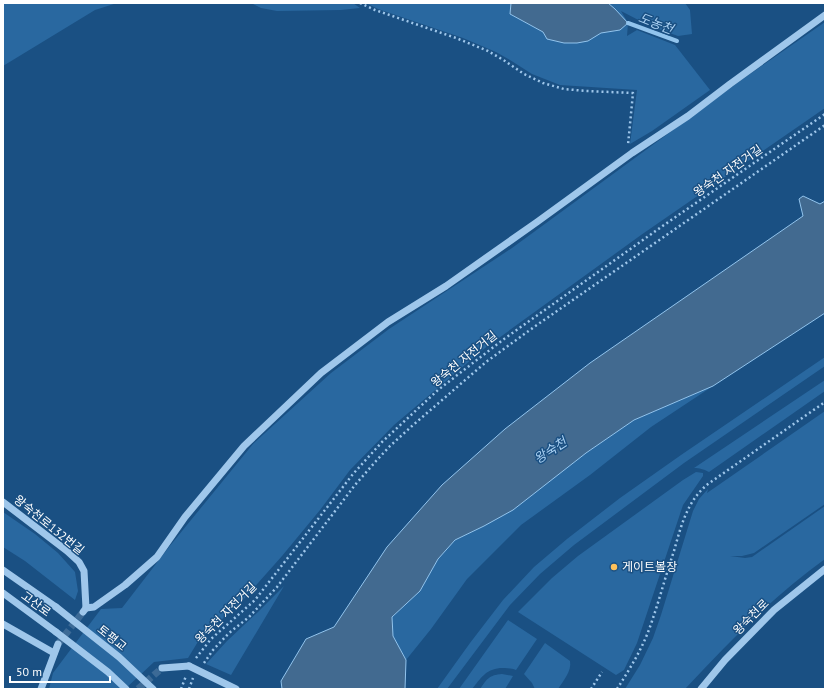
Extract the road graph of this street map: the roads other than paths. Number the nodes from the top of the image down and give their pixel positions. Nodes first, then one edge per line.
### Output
1 (825, 15) edge
2 (3, 502) edge
3 (825, 569) edge
4 (3, 570) edge
5 (3, 593) edge
6 (56, 607) joint
7 (3, 624) edge
8 (58, 644) tunnel mouth
9 (54, 653) junction
10 (162, 668) tunnel mouth
11 (41, 689) edge
12 (126, 689) edge
13 (153, 689) edge
14 (236, 689) edge
15 (701, 689) edge

1 - 2 street, 왕숙천로132번길
3 - 15 street, 왕숙천로
4 - 6 street, 고산로
5 - 12 street, 고산로, bridge
6 - 13 street, 토평교, bridge
7 - 9 street
8 - 9 street
9 - 11 street
10 - 14 street, bridge

